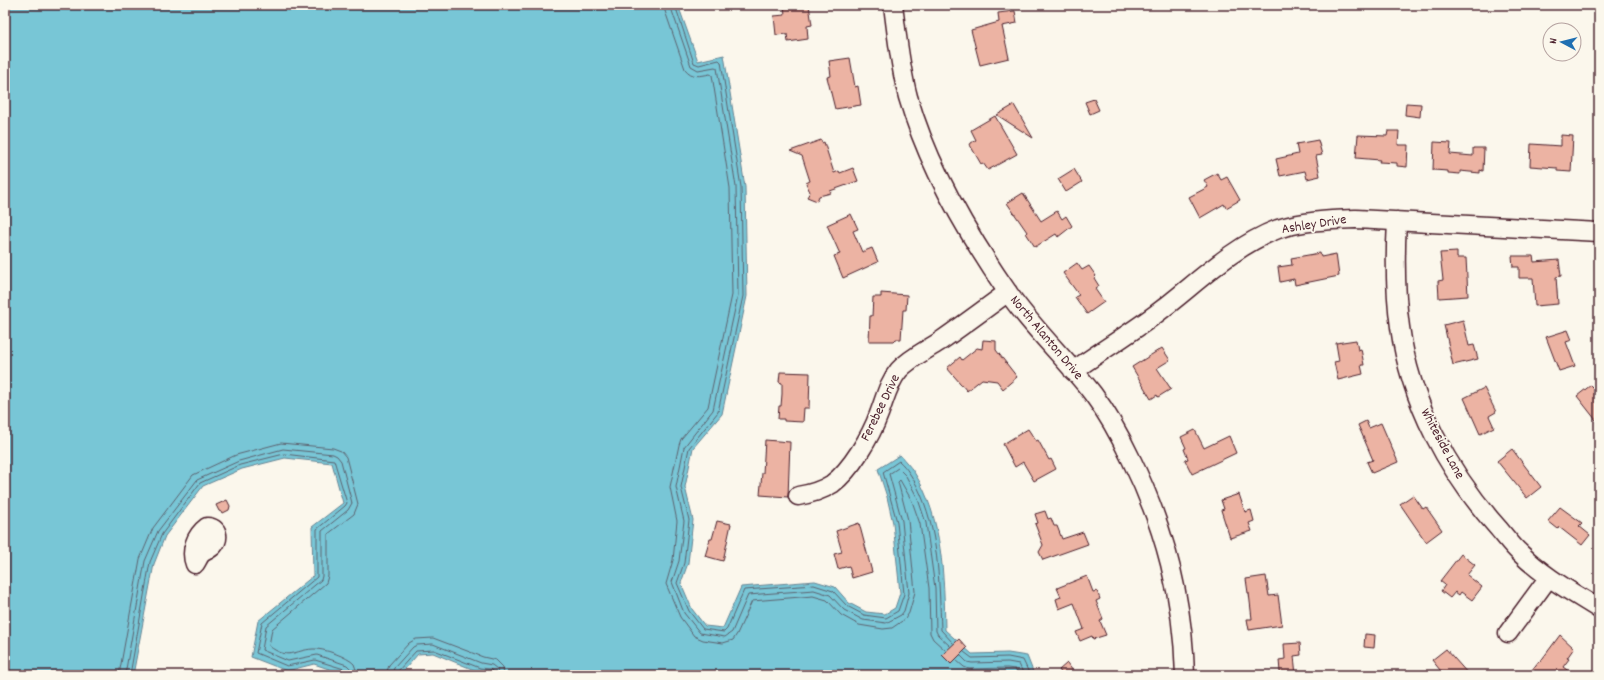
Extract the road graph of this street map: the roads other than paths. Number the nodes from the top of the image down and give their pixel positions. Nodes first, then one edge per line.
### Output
1 (893, 5) edge
2 (1397, 221) junction
3 (1599, 232) edge
4 (1008, 292) junction
5 (1073, 371) junction
6 (798, 496) dead end
7 (1549, 577) junction
8 (1599, 609) edge
9 (1508, 633) dead end
10 (1184, 675) edge

1 - 4 street, North Alanton Drive
2 - 3 street, Ashley Drive
2 - 5 street, Ashley Drive
2 - 7 street, Whiteside Lane
4 - 5 street, North Alanton Drive
4 - 6 street, Ferebee Drive
5 - 10 street, North Alanton Drive
7 - 8 street, Whiteside Lane
7 - 9 street

